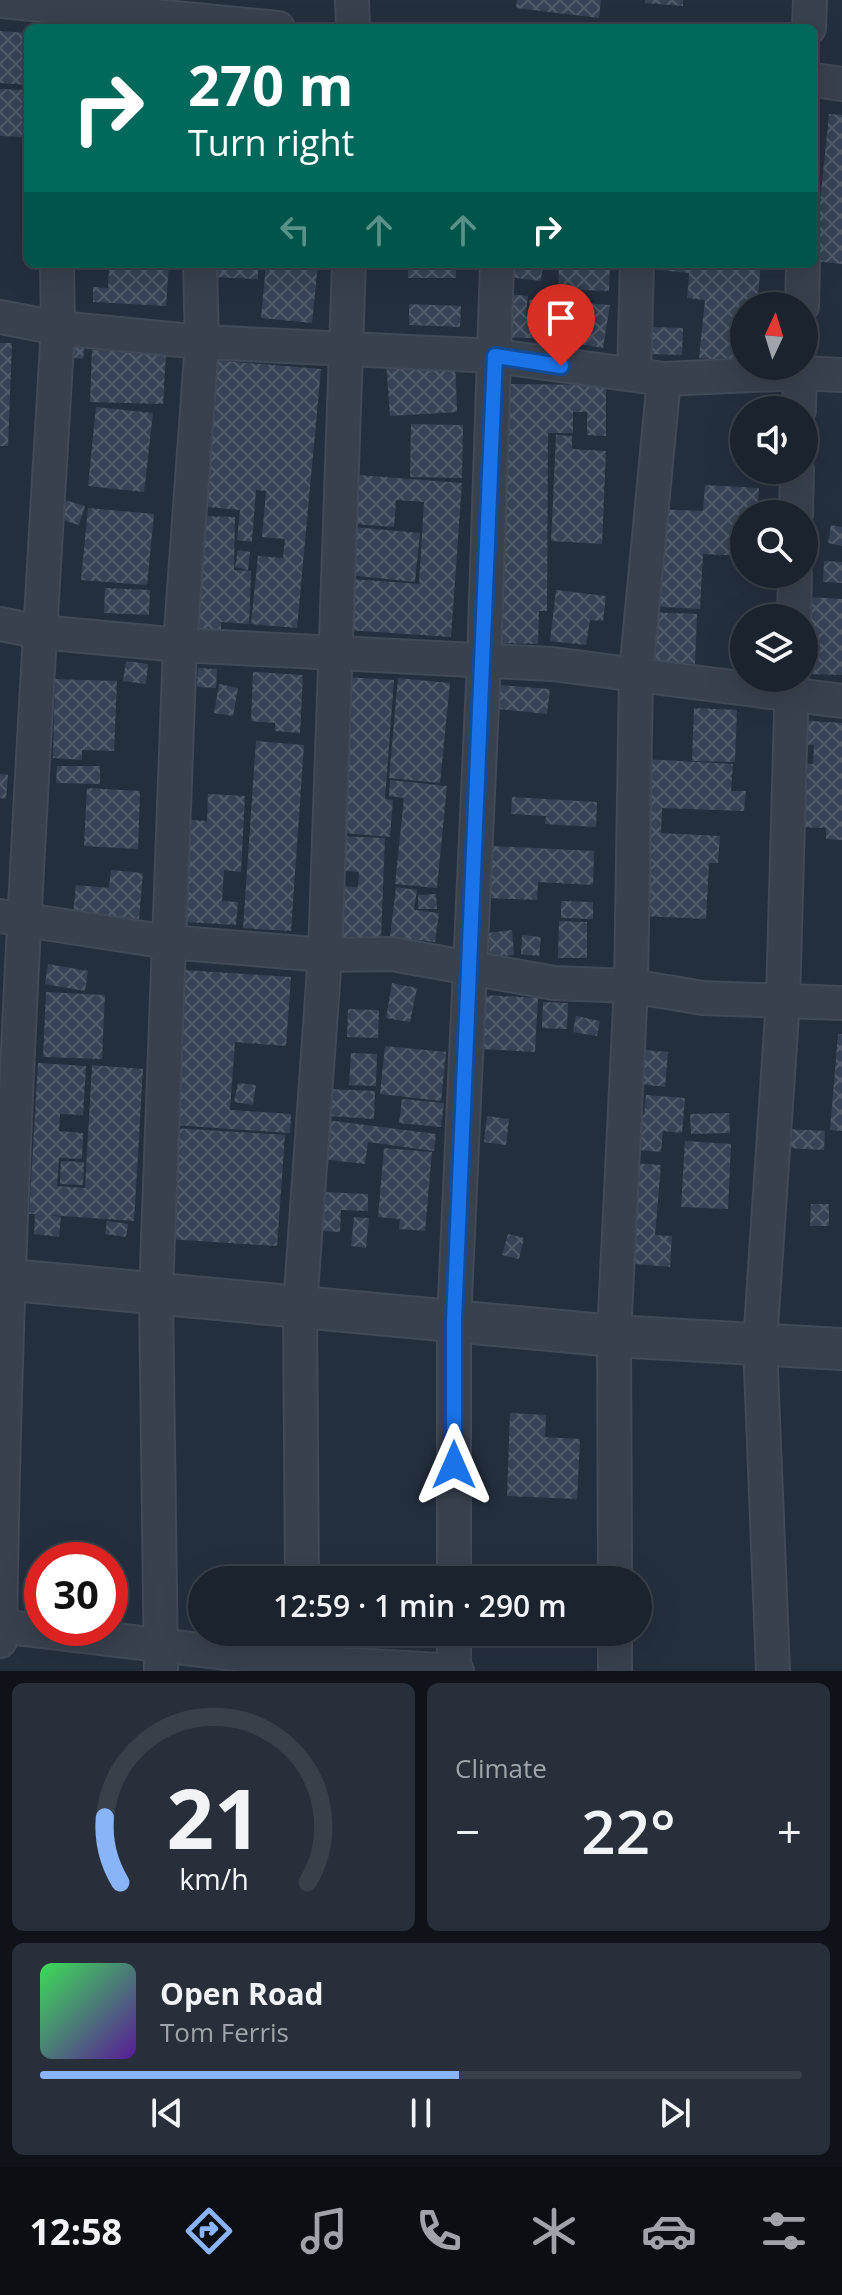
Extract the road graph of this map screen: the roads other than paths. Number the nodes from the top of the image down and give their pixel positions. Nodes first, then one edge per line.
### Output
1 (352, 0) edge
2 (810, 0) edge
3 (0, 1) edge
4 (54, 11) edge
5 (194, 17) edge
6 (247, 24) edge
7 (353, 24) edge
8 (809, 24) edge
9 (818, 81) edge
10 (842, 84) edge
11 (57, 268) edge
12 (200, 268) edge
13 (349, 268) edge
14 (497, 268) edge
15 (637, 268) edge
16 (803, 268) edge
17 (802, 292) edge
18 (0, 317) edge
19 (58, 328) junction
20 (202, 342) junction
21 (347, 350) junction
22 (495, 356) junction
23 (818, 372) edge
24 (730, 373) edge
25 (842, 375) edge
26 (649, 376) junction
27 (0, 624) edge
28 (40, 632) junction
29 (180, 645) junction
30 (335, 652) junction
31 (484, 661) junction
32 (636, 673) junction
33 (730, 681) edge
34 (792, 692) edge
35 (810, 692) edge
36 (842, 701) edge
37 (12, 918) edge
38 (168, 942) junction
39 (325, 955) junction
40 (470, 968) junction
41 (631, 986) junction
42 (783, 1000) junction
43 (842, 1003) edge
44 (4, 1279) edge
45 (156, 1293) junction
46 (300, 1307) junction
47 (454, 1321) junction
48 (614, 1336) junction
49 (760, 1343) junction
50 (842, 1349) edge
51 (302, 1566) edge
52 (454, 1566) edge
53 (615, 1566) edge
54 (0, 1626) edge
55 (0, 1641) edge
56 (454, 1646) edge
57 (615, 1646) edge
58 (302, 1655) edge
59 (162, 1660) edge
60 (455, 1671) edge
61 (615, 1671) edge
62 (773, 1671) edge

1 - 7 street
2 - 8 street
3 - 4 street
4 - 5 street
5 - 6 street
9 - 10 street
11 - 19 street
12 - 20 street
13 - 21 street
14 - 22 street
15 - 26 street
16 - 17 street
18 - 19 street
19 - 20 street
19 - 28 street
20 - 21 street
20 - 29 street
21 - 22 street
21 - 30 street
22 - 26 street
22 - 31 street
23 - 25 street
24 - 26 street
26 - 32 street
27 - 28 street
28 - 29 street
28 - 37 street
29 - 30 street
29 - 38 street
30 - 31 street
30 - 39 street
31 - 32 street
31 - 40 street
32 - 33 street
32 - 41 street
34 - 42 street
35 - 36 street
37 - 38 street
37 - 44 street
38 - 39 street
38 - 45 street
39 - 40 street
39 - 46 street
40 - 41 street
40 - 47 street
41 - 42 street
41 - 48 street
42 - 43 street
42 - 49 street
44 - 45 street
44 - 54 street
45 - 46 street
45 - 59 street
46 - 47 street
46 - 51 street
47 - 48 street
47 - 52 street
48 - 49 street
48 - 53 street
49 - 50 street
49 - 62 street
54 - 55 street
54 - 59 street
56 - 60 street
57 - 61 street
58 - 59 street
58 - 60 street

